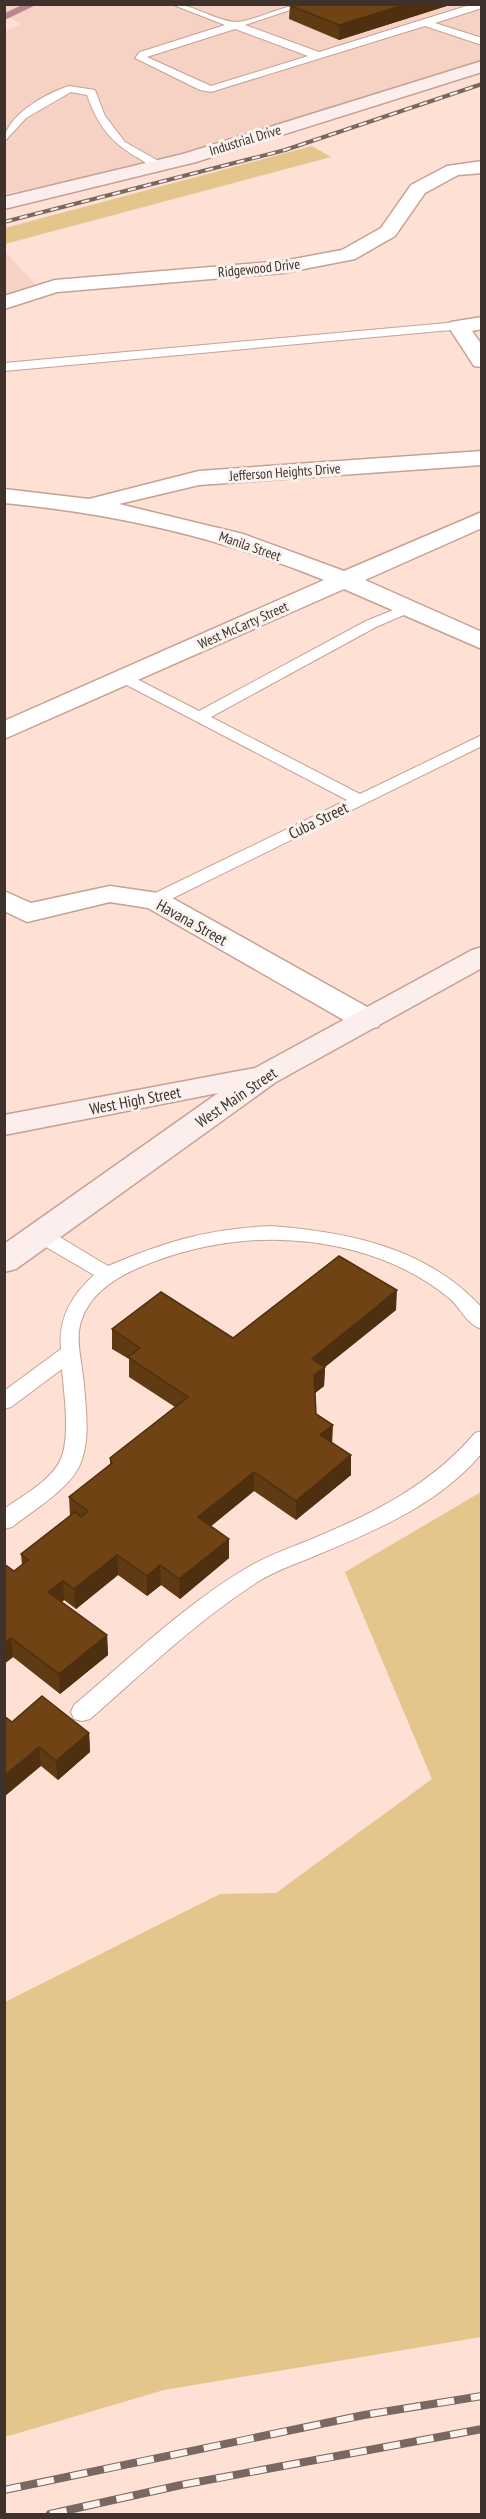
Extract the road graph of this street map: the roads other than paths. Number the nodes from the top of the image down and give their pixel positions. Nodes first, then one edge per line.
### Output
1 (176, 4) edge
2 (303, 4) edge
3 (482, 5) edge
4 (426, 23) junction
5 (234, 26) junction
6 (482, 33) edge
7 (467, 37) junction
8 (482, 42) edge
9 (316, 55) junction
10 (482, 66) edge
11 (4, 139) edge
12 (158, 165) junction
13 (482, 167) edge
14 (4, 202) edge
15 (4, 303) edge
16 (482, 323) edge
17 (458, 326) junction
18 (482, 361) edge
19 (4, 368) edge
20 (482, 458) edge
21 (4, 496) edge
22 (91, 504) junction
23 (482, 519) edge
24 (345, 580) junction
25 (408, 609) junction
26 (482, 642) edge
27 (124, 678) junction
28 (199, 717) junction
29 (4, 731) edge
30 (482, 740) edge
31 (360, 800) junction
32 (4, 899) edge
33 (155, 900) junction
34 (482, 956) edge
35 (367, 1020) junction
36 (265, 1075) junction
37 (4, 1125) edge
38 (41, 1235) junction
39 (4, 1261) edge
40 (107, 1274) junction
41 (482, 1322) edge
42 (69, 1353) junction
43 (4, 1402) edge
44 (482, 1438) edge
45 (4, 1521) edge
46 (82, 1712) dead end

1 - 5 lane
2 - 5 lane
3 - 4 lane
4 - 7 lane
4 - 9 lane
5 - 9 lane
5 - 9 lane
6 - 7 lane
7 - 8 lane
10 - 12 main road, Industrial Drive
11 - 12 lane
12 - 14 main road, Industrial Drive
13 - 15 street, Ridgewood Drive
16 - 17 street
17 - 18 street
17 - 19 lane
20 - 22 street, Jefferson Heights Drive
21 - 22 street, Manila Street
22 - 24 street, Manila Street
23 - 24 street, West McCarty Street
24 - 25 street, Manila Street
24 - 27 street, West McCarty Street
25 - 26 street, Manila Street
25 - 28 lane
27 - 28 lane
27 - 29 street, West McCarty Street
28 - 31 lane
30 - 31 lane, Cuba Street
31 - 33 lane, Cuba Street
32 - 33 street, Havana Street
33 - 35 street, Havana Street
34 - 35 main road, West Main Street
35 - 36 main road, West Main Street
36 - 37 main road, West High Street
36 - 38 main road, West Main Street
38 - 39 main road, West Main Street
38 - 40 lane
40 - 41 lane
40 - 42 lane
42 - 43 lane
42 - 45 lane
44 - 46 lane

